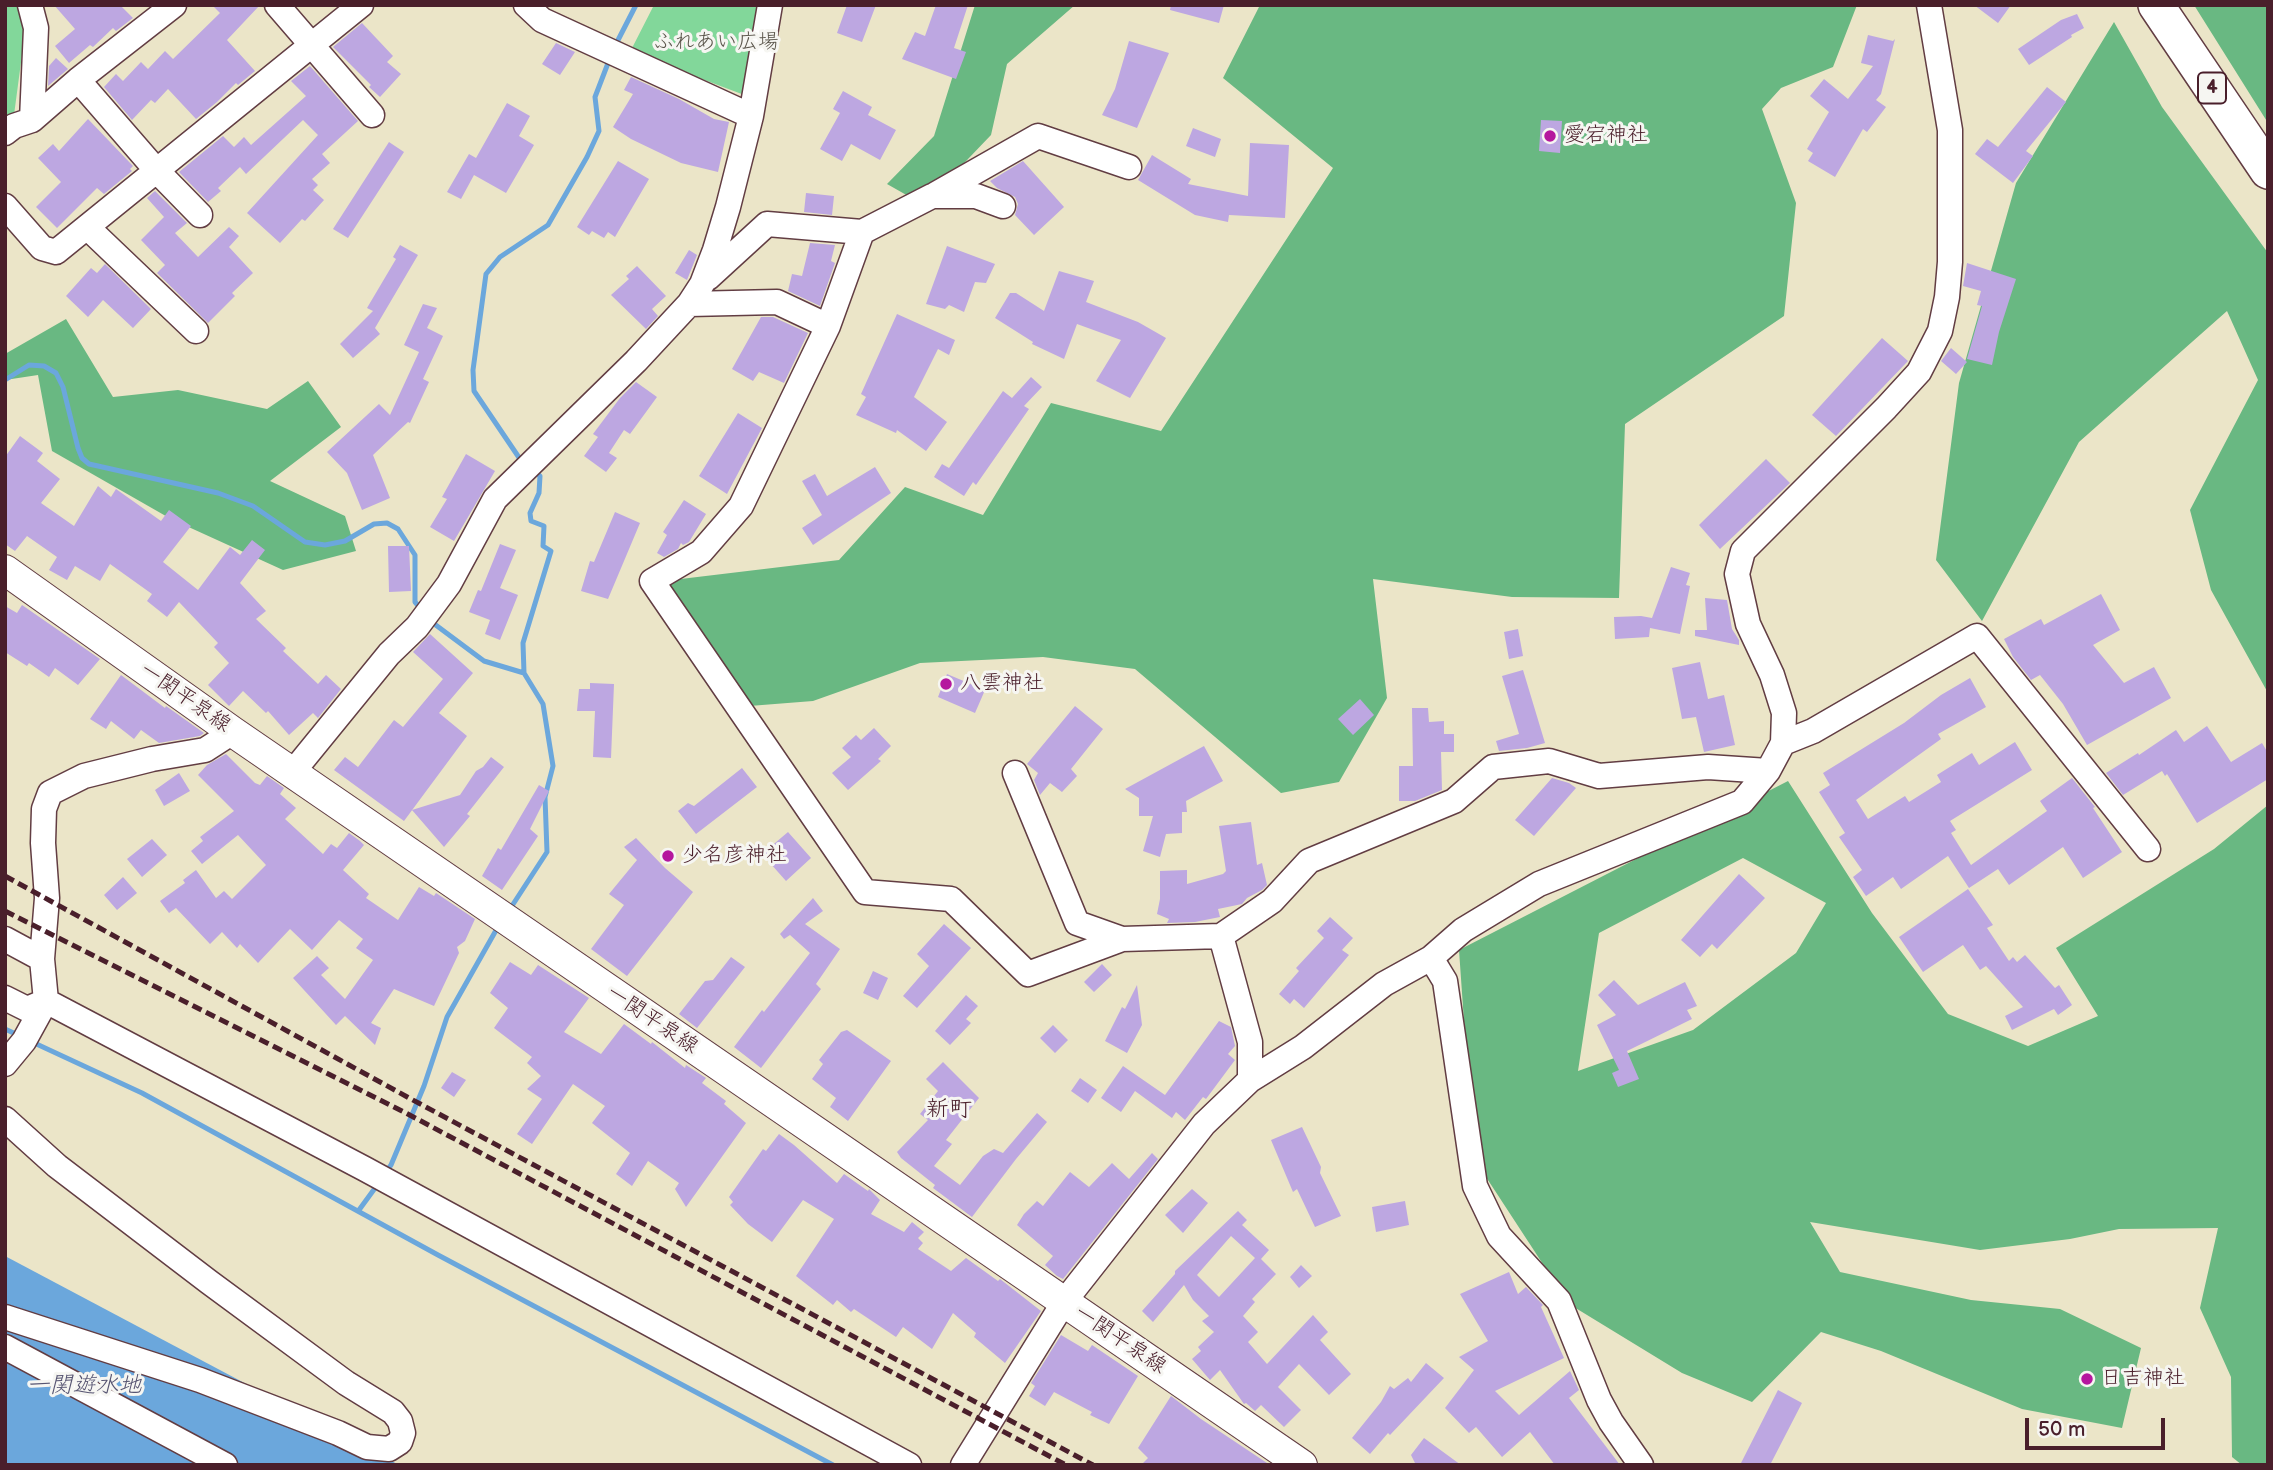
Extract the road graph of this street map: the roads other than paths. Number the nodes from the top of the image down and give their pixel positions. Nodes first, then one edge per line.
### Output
1 (30, 5) edge
2 (174, 5) edge
3 (277, 5) edge
4 (361, 5) edge
5 (526, 5) edge
6 (770, 5) edge
7 (1929, 5) edge
8 (2156, 5) edge
9 (311, 45) junction
10 (78, 80) junction
11 (372, 115) dead end
12 (751, 116) junction
13 (32, 120) junction
14 (5, 133) edge
15 (1129, 167) dead end
16 (157, 171) junction
17 (2268, 171) edge
18 (932, 197) junction
19 (5, 206) edge
20 (1003, 206) dead end
21 (200, 215) dead end
22 (88, 228) junction
23 (862, 232) junction
24 (696, 294) junction
25 (828, 326) junction
26 (196, 331) dead end
27 (5, 570) edge
28 (233, 732) junction
29 (1783, 743) junction
30 (1768, 771) junction
31 (292, 773) junction
32 (1015, 773) dead end
33 (2148, 849) dead end
34 (1221, 936) junction
35 (5, 939) edge
36 (1122, 939) junction
37 (42, 958) junction
38 (1431, 958) junction
39 (5, 998) edge
40 (43, 1008) junction
41 (8, 1061) edge
42 (1250, 1080) junction
43 (5, 1119) edge
44 (1065, 1302) junction
45 (5, 1317) edge
46 (5, 1347) edge
47 (225, 1465) edge
48 (909, 1465) edge
49 (963, 1465) edge
50 (1302, 1465) edge
51 (1641, 1465) edge

1 - 13 street
2 - 10 street
3 - 9 street
4 - 9 street
5 - 12 street
6 - 12 street
7 - 29 street
8 - 17 highway, 4
9 - 11 street
9 - 16 street
10 - 13 street
10 - 16 street
12 - 24 street
13 - 14 street
15 - 18 street
16 - 21 street
16 - 22 street
18 - 20 street
18 - 23 street
19 - 22 street
22 - 26 street
23 - 24 street
23 - 25 street
24 - 25 street
24 - 31 street
25 - 36 street
27 - 28 main road, 一関平泉線
28 - 31 main road, 一関平泉線
28 - 37 street
29 - 30 street
29 - 33 street
30 - 34 street
30 - 38 street
31 - 44 main road, 一関平泉線
32 - 36 street
34 - 36 street
34 - 42 street
35 - 37 street
37 - 40 street
38 - 42 street
38 - 51 street
39 - 40 street
40 - 41 street
40 - 48 street
42 - 44 street
43 - 45 street
44 - 49 street
44 - 50 main road, 一関平泉線
46 - 47 street

